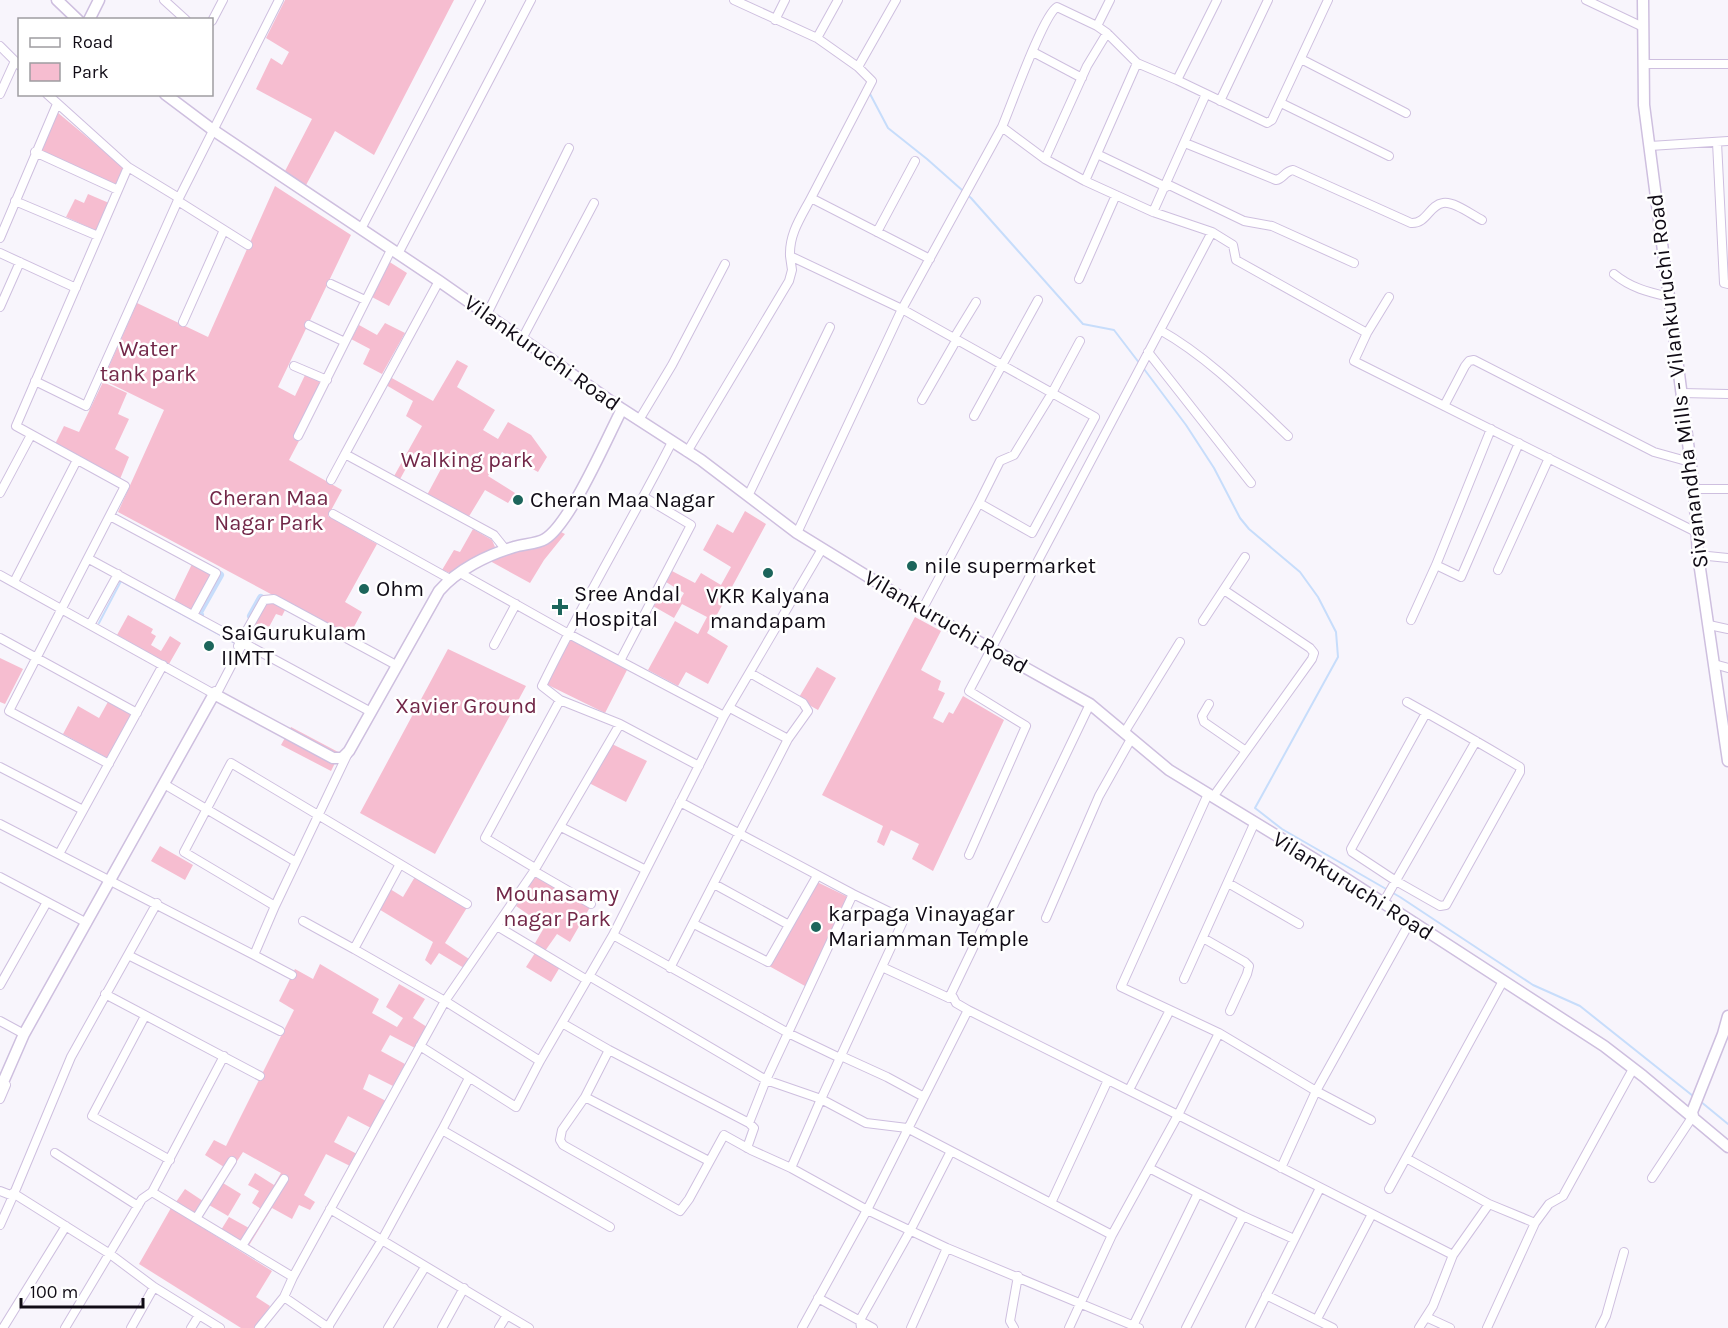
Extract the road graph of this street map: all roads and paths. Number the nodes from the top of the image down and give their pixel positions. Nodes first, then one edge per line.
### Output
1 (57, 0) edge
2 (99, 0) edge
3 (164, 0) edge
4 (223, 0) edge
5 (279, 0) edge
6 (481, 0) edge
7 (531, 0) edge
8 (734, 0) edge
9 (785, 0) edge
10 (838, 0) edge
11 (896, 0) edge
12 (1110, 0) edge
13 (1217, 0) edge
14 (1268, 0) edge
15 (1328, 0) edge
16 (1586, 0) edge
17 (1643, 0) edge
18 (76, 18) edge
19 (89, 18) edge
20 (184, 18) edge
21 (213, 19) edge
22 (774, 20) junction
23 (1097, 26) junction
24 (1643, 27) junction
25 (1107, 33) junction
26 (817, 38) junction
27 (0, 46) edge
28 (1033, 52) junction
29 (1301, 59) junction
30 (1137, 63) junction
31 (17, 64) edge
32 (1642, 64) junction
33 (1728, 64) edge
34 (858, 67) junction
35 (1082, 78) junction
36 (1178, 81) junction
37 (0, 94) edge
38 (1206, 94) junction
39 (49, 96) edge
40 (168, 96) edge
41 (1220, 100) junction
42 (1281, 103) junction
43 (57, 104) junction
44 (1406, 112) dead end
45 (1002, 127) junction
46 (213, 130) junction
47 (1728, 141) edge
48 (1717, 142) junction
49 (1185, 143) junction
50 (1650, 146) junction
51 (569, 148) dead end
52 (35, 152) junction
53 (1097, 154) junction
54 (1389, 156) dead end
55 (1045, 159) junction
56 (915, 161) dead end
57 (128, 167) junction
58 (1084, 181) junction
59 (1166, 186) junction
60 (118, 190) junction
61 (1116, 195) junction
62 (811, 198) junction
63 (178, 200) junction
64 (15, 201) junction
65 (594, 203) dead end
66 (1153, 212) junction
67 (1482, 220) dead end
68 (361, 229) junction
69 (224, 230) junction
70 (877, 232) junction
71 (1212, 232) junction
72 (98, 236) junction
73 (0, 238) edge
74 (248, 245) dead end
75 (395, 252) junction
76 (0, 253) edge
77 (790, 256) junction
78 (930, 259) junction
79 (20, 262) junction
80 (1354, 263) dead end
81 (725, 264) dead end
82 (1614, 274) dead end
83 (1079, 279) dead end
84 (439, 281) junction
85 (331, 284) dead end
86 (1728, 284) edge
87 (76, 288) junction
88 (1389, 297) dead end
89 (1669, 297) junction
90 (365, 300) junction
91 (1038, 300) dead end
92 (976, 302) dead end
93 (0, 307) edge
94 (902, 309) junction
95 (487, 314) junction
96 (183, 322) dead end
97 (309, 325) dead end
98 (830, 327) dead end
99 (1160, 330) junction
100 (1367, 333) junction
101 (522, 339) junction
102 (956, 339) junction
103 (1080, 340) dead end
104 (345, 342) junction
105 (1148, 352) junction
106 (1002, 364) junction
107 (294, 366) dead end
108 (327, 380) junction
109 (35, 381) junction
110 (1052, 393) junction
111 (1682, 393) junction
112 (1728, 394) edge
113 (922, 400) dead end
114 (1444, 406) junction
115 (622, 409) junction
116 (974, 416) dead end
117 (639, 420) junction
118 (1491, 429) junction
119 (31, 435) junction
120 (298, 436) dead end
121 (1288, 436) dead end
122 (672, 442) junction
123 (1519, 443) junction
124 (687, 452) junction
125 (345, 454) junction
126 (1549, 458) junction
127 (77, 460) junction
128 (1690, 462) junction
129 (331, 480) dead end
130 (1251, 483) dead end
131 (1694, 489) junction
132 (1728, 489) edge
133 (0, 493) edge
134 (748, 496) junction
135 (644, 497) junction
136 (979, 503) junction
137 (333, 514) dead end
138 (111, 515) junction
139 (797, 533) junction
140 (1698, 533) junction
141 (822, 549) junction
142 (506, 550) junction
143 (1698, 555) junction
144 (1245, 557) dead end
145 (1728, 558) edge
146 (89, 559) junction
147 (1436, 566) junction
148 (1498, 570) dead end
149 (460, 573) junction
150 (118, 574) junction
151 (0, 575) edge
152 (450, 579) junction
153 (14, 582) junction
154 (1224, 590) junction
155 (516, 604) junction
156 (63, 610) junction
157 (922, 610) junction
158 (191, 614) junction
159 (1411, 620) dead end
160 (1203, 621) dead end
161 (90, 625) junction
162 (1709, 625) junction
163 (1728, 629) edge
164 (567, 633) junction
165 (0, 638) edge
166 (242, 642) junction
167 (1180, 642) dead end
168 (494, 645) dead end
169 (990, 648) junction
170 (37, 658) junction
171 (620, 661) junction
172 (1714, 664) junction
173 (163, 665) junction
174 (396, 665) junction
175 (1728, 668) edge
176 (750, 673) junction
177 (215, 694) junction
178 (560, 700) junction
179 (1407, 702) dead end
180 (1090, 704) junction
181 (1209, 704) dead end
182 (0, 706) edge
183 (730, 708) junction
184 (9, 711) junction
185 (371, 712) junction
186 (137, 713) junction
187 (1426, 713) junction
188 (724, 716) junction
189 (620, 724) junction
190 (1726, 730) edge
191 (1128, 736) junction
192 (788, 739) junction
193 (1476, 741) junction
194 (349, 751) junction
195 (1245, 751) junction
196 (1728, 761) edge
197 (109, 764) junction
198 (699, 766) junction
199 (0, 767) edge
200 (165, 785) junction
201 (1210, 796) junction
202 (680, 802) junction
203 (83, 810) junction
204 (207, 810) junction
205 (318, 815) junction
206 (0, 824) edge
207 (1254, 824) junction
208 (561, 827) junction
209 (740, 835) junction
210 (59, 854) junction
211 (969, 855) dead end
212 (296, 862) junction
213 (400, 864) junction
214 (534, 870) junction
215 (646, 870) junction
216 (817, 876) junction
217 (1, 880) edge
218 (110, 881) junction
219 (1228, 883) junction
220 (714, 884) junction
221 (1395, 884) junction
222 (853, 894) junction
223 (47, 902) junction
224 (157, 903) junction
225 (1383, 903) junction
226 (467, 904) dead end
227 (591, 904) dead end
228 (275, 906) junction
229 (1046, 918) dead end
230 (303, 921) dead end
231 (1410, 922) junction
232 (87, 923) junction
233 (694, 924) junction
234 (1299, 924) dead end
235 (789, 925) junction
236 (497, 926) junction
237 (613, 935) junction
238 (1203, 938) junction
239 (354, 949) junction
240 (128, 954) junction
241 (254, 955) junction
242 (882, 967) junction
243 (670, 968) junction
244 (292, 975) dead end
245 (588, 978) junction
246 (1184, 979) dead end
247 (1503, 981) junction
248 (0, 985) edge
249 (105, 994) junction
250 (949, 998) junction
251 (445, 1001) junction
252 (968, 1010) junction
253 (1170, 1010) junction
254 (1230, 1011) dead end
255 (144, 1016) junction
256 (1728, 1016) edge
257 (0, 1021) edge
258 (562, 1023) junction
259 (280, 1031) dead end
260 (1219, 1033) junction
261 (24, 1034) junction
262 (790, 1034) junction
263 (420, 1047) junction
264 (609, 1050) junction
265 (224, 1056) junction
266 (841, 1057) junction
267 (540, 1061) junction
268 (1634, 1069) junction
269 (260, 1076) dead end
270 (469, 1078) junction
271 (766, 1080) junction
272 (1108, 1080) junction
273 (0, 1089) edge
274 (1129, 1090) junction
275 (1316, 1091) junction
276 (585, 1097) junction
277 (924, 1097) junction
278 (0, 1099) edge
279 (821, 1099) junction
280 (1692, 1114) junction
281 (1178, 1115) junction
282 (1371, 1120) dead end
283 (749, 1123) junction
284 (907, 1128) junction
285 (442, 1130) junction
286 (1728, 1147) edge
287 (747, 1148) junction
288 (951, 1151) junction
289 (55, 1153) dead end
290 (1406, 1158) junction
291 (170, 1160) junction
292 (232, 1161) dead end
293 (709, 1161) junction
294 (791, 1168) junction
295 (1149, 1168) junction
296 (1281, 1168) junction
297 (1652, 1178) dead end
298 (284, 1179) dead end
299 (1320, 1188) junction
300 (1389, 1189) dead end
301 (0, 1191) edge
302 (152, 1192) junction
303 (1198, 1193) junction
304 (13, 1194) junction
305 (1050, 1203) junction
306 (1488, 1204) junction
307 (138, 1206) junction
308 (330, 1209) junction
309 (867, 1209) junction
310 (1372, 1214) junction
311 (1243, 1216) junction
312 (197, 1217) junction
313 (1535, 1223) junction
314 (0, 1225) edge
315 (66, 1227) junction
316 (610, 1227) dead end
317 (910, 1231) junction
318 (1112, 1235) junction
319 (1294, 1239) junction
320 (382, 1240) junction
321 (242, 1246) junction
322 (947, 1248) junction
323 (1624, 1252) dead end
324 (110, 1254) junction
325 (1453, 1255) junction
326 (425, 1267) junction
327 (1018, 1276) junction
328 (293, 1277) junction
329 (154, 1287) junction
330 (464, 1288) junction
331 (1266, 1295) junction
332 (284, 1297) junction
333 (818, 1298) junction
334 (1082, 1303) junction
335 (199, 1315) junction
336 (507, 1315) junction
337 (1426, 1317) junction
338 (1317, 1319) junction
339 (860, 1324) edge
340 (1136, 1327) edge
341 (3, 1328) edge
342 (65, 1328) edge
343 (131, 1328) edge
344 (191, 1328) edge
345 (220, 1328) edge
346 (259, 1328) edge
347 (329, 1328) edge
348 (388, 1328) edge
349 (442, 1328) edge
350 (499, 1328) edge
351 (529, 1328) edge
352 (802, 1328) edge
353 (873, 1328) edge
354 (911, 1328) edge
355 (1014, 1328) edge
356 (1069, 1328) edge
357 (1186, 1328) edge
358 (1250, 1328) edge
359 (1333, 1328) edge
360 (1419, 1328) edge
361 (1450, 1328) edge
362 (1487, 1328) edge
363 (1600, 1328) edge

1 - 18 main road
2 - 19 main road
3 - 20 street
4 - 21 street
5 - 46 street
6 - 68 street
7 - 75 street
8 - 22 street
9 - 22 street
10 - 26 street
11 - 34 street
12 - 23 street
13 - 36 street
14 - 41 street
15 - 29 street
16 - 24 street
17 - 24 main road, Sivanandha Mills - Vilankuruchi Road
22 - 26 street
23 - 25 street
23 - 28 street
24 - 32 main road, Sivanandha Mills - Vilankuruchi Road
25 - 30 street
25 - 35 street
26 - 34 street
27 - 31 street
28 - 35 street
28 - 45 street
29 - 42 street
29 - 44 street
30 - 36 street
30 - 53 street
31 - 37 street
32 - 33 street
32 - 50 main road, Sivanandha Mills - Vilankuruchi Road
34 - 62 street
35 - 55 street
36 - 38 street
38 - 41 street
38 - 49 street
39 - 43 street
40 - 46 main road, Vilankuruchi Road
41 - 42 street
42 - 54 street
43 - 52 street
43 - 57 street
45 - 55 street
45 - 78 street
46 - 63 street
46 - 68 main road, Vilankuruchi Road
47 - 48 street
48 - 50 street
48 - 86 street
49 - 59 street
49 - 67 street
50 - 89 main road, Sivanandha Mills - Vilankuruchi Road
51 - 95 street
52 - 60 street
52 - 64 street
53 - 58 street
53 - 59 street
55 - 58 street
56 - 70 street
57 - 60 street
57 - 63 street
58 - 61 street
59 - 66 street
59 - 80 street
60 - 72 street
61 - 66 street
61 - 83 street
62 - 70 street
62 - 77 street
63 - 69 street
63 - 109 street
64 - 72 street
64 - 73 street
65 - 101 street
66 - 71 street
68 - 75 main road, Vilankuruchi Road
69 - 74 street
69 - 96 street
70 - 78 street
71 - 99 street
71 - 100 street
72 - 87 street
75 - 84 main road, Vilankuruchi Road
75 - 90 street
76 - 79 street
77 - 94 street
77 - 124 street
78 - 94 street
79 - 87 street
79 - 93 street
81 - 117 street
82 - 89 street
84 - 95 main road, Vilankuruchi Road
84 - 125 street
85 - 90 street
87 - 109 street
88 - 100 street
89 - 111 main road, Sivanandha Mills - Vilankuruchi Road
90 - 104 street
91 - 106 street
92 - 102 street
94 - 102 street
94 - 139 street
95 - 101 main road, Vilankuruchi Road
97 - 104 street
98 - 134 street
99 - 105 street
99 - 121 street
100 - 114 street
101 - 115 main road, Vilankuruchi Road
102 - 106 street
102 - 113 street
103 - 110 street
104 - 108 street
105 - 130 street
105 - 169 street
106 - 110 street
106 - 116 street
107 - 108 street
108 - 120 street
109 - 119 street
110 - 136 street
110 - 136 street
111 - 112 street
111 - 128 main road, Sivanandha Mills - Vilankuruchi Road
114 - 118 street
114 - 128 street
115 - 117 main road, Vilankuruchi Road
115 - 142 main road
117 - 122 main road, Vilankuruchi Road
118 - 123 street
118 - 147 street
119 - 127 street
119 - 133 street
122 - 124 main road, Vilankuruchi Road
122 - 135 street
123 - 126 street
123 - 147 street
124 - 134 main road, Vilankuruchi Road
125 - 129 street
125 - 142 street
126 - 140 street
126 - 148 street
127 - 138 street
127 - 153 street
128 - 131 main road, Sivanandha Mills - Vilankuruchi Road
131 - 132 street
131 - 140 main road, Sivanandha Mills - Vilankuruchi Road
134 - 139 main road, Vilankuruchi Road
135 - 164 street
135 - 171 street
136 - 157 street
137 - 152 street
138 - 146 street
138 - 158 street
139 - 141 main road, Vilankuruchi Road
140 - 143 main road, Sivanandha Mills - Vilankuruchi Road
141 - 157 main road, Vilankuruchi Road
141 - 176 street
142 - 149 main road
143 - 145 street
143 - 162 main road, Sivanandha Mills - Vilankuruchi Road
144 - 154 street
146 - 150 street
146 - 156 street
147 - 159 street
149 - 152 main road
149 - 155 street
150 - 158 street
150 - 161 street
151 - 153 street
152 - 174 main road
153 - 156 street
154 - 160 street
154 - 195 street
155 - 164 street
155 - 168 street
156 - 161 street
156 - 170 street
157 - 169 main road, Vilankuruchi Road
158 - 166 street
161 - 173 street
162 - 163 street
162 - 172 main road, Sivanandha Mills - Vilankuruchi Road
164 - 171 street
164 - 178 street
165 - 170 street
166 - 174 street
166 - 177 street
166 - 185 street
167 - 191 street
169 - 180 main road, Vilankuruchi Road
169 - 211 street
170 - 184 street
170 - 186 street
171 - 188 street
172 - 175 street
172 - 190 main road, Sivanandha Mills - Vilankuruchi Road
173 - 177 street
173 - 186 street
174 - 185 main road
176 - 183 street
176 - 192 street
177 - 194 main road
177 - 200 main road
178 - 189 street
178 - 214 street
179 - 187 street
180 - 191 main road, Vilankuruchi Road
180 - 250 street
181 - 195 street
182 - 184 street
183 - 188 street
183 - 192 street
184 - 197 street
185 - 194 main road
186 - 197 street
187 - 193 street
187 - 221 street
188 - 198 street
189 - 198 street
189 - 208 street
190 - 196 main road, Sivanandha Mills - Vilankuruchi Road
191 - 201 main road, Vilankuruchi Road
191 - 229 street
192 - 209 street
193 - 221 street
193 - 221 street
194 - 205 street
195 - 201 street
197 - 203 street
198 - 202 street
199 - 203 street
200 - 204 street
200 - 218 main road
201 - 207 main road, Vilankuruchi Road
201 - 253 street
202 - 209 street
202 - 215 street
203 - 210 street
204 - 205 street
204 - 212 street
204 - 228 street
205 - 212 street
205 - 213 street
206 - 210 street
207 - 219 street
207 - 225 main road, Vilankuruchi Road
208 - 214 street
208 - 215 street
209 - 216 street
209 - 220 street
210 - 218 street
212 - 228 street
213 - 226 street
213 - 239 street
214 - 227 street
214 - 236 street
215 - 237 street
216 - 222 street
216 - 235 street
217 - 223 street
218 - 224 street
218 - 232 main road
218 - 278 street
219 - 234 street
219 - 238 street
220 - 233 street
220 - 235 street
221 - 225 street
222 - 242 street
222 - 262 street
223 - 232 street
223 - 248 street
224 - 240 street
224 - 241 street
225 - 231 main road, Vilankuruchi Road
228 - 241 street
230 - 239 street
231 - 247 main road, Vilankuruchi Road
231 - 275 street
232 - 261 main road
233 - 235 street
233 - 243 street
236 - 245 street
236 - 251 street
237 - 243 street
237 - 245 street
238 - 246 street
238 - 254 street
239 - 251 street
240 - 249 street
240 - 259 street
241 - 244 street
242 - 250 street
242 - 266 street
243 - 262 street
245 - 258 street
245 - 271 street
247 - 268 main road, Vilankuruchi Road
247 - 290 street
249 - 255 street
249 - 304 street
250 - 252 street
251 - 263 street
251 - 267 street
252 - 272 street
252 - 277 street
253 - 260 street
253 - 274 street
255 - 265 street
255 - 291 street
256 - 280 main road
257 - 261 street
258 - 264 street
258 - 267 street
260 - 275 street
260 - 281 street
261 - 273 main road
262 - 266 street
262 - 271 street
263 - 270 street
263 - 308 street
264 - 276 street
264 - 283 street
265 - 269 street
265 - 291 street
266 - 277 street
266 - 279 street
267 - 270 street
268 - 280 main road, Vilankuruchi Road
268 - 313 street
270 - 285 street
271 - 279 street
271 - 283 street
272 - 274 street
272 - 305 street
274 - 281 street
275 - 282 street
275 - 296 street
276 - 293 street
276 - 293 street
277 - 284 street
279 - 284 street
279 - 294 street
280 - 286 main road, Vilankuruchi Road
280 - 297 street
281 - 295 street
281 - 296 street
283 - 287 street
284 - 288 street
284 - 309 street
285 - 316 street
285 - 320 street
287 - 293 street
287 - 294 street
288 - 305 street
288 - 317 street
289 - 307 street
290 - 300 street
290 - 306 street
291 - 302 street
292 - 312 street
294 - 309 street
295 - 303 street
295 - 318 street
296 - 299 street
298 - 321 street
299 - 310 street
299 - 319 street
301 - 304 street
302 - 307 street
302 - 312 street
303 - 311 street
303 - 340 street
304 - 314 street
304 - 315 street
305 - 318 street
306 - 313 street
306 - 325 street
307 - 324 street
308 - 320 street
308 - 328 street
309 - 317 street
309 - 333 street
310 - 325 street
310 - 338 street
311 - 319 street
311 - 357 street
312 - 321 street
313 - 362 street
315 - 324 street
315 - 341 street
317 - 322 street
317 - 339 street
318 - 334 street
319 - 331 street
320 - 326 street
320 - 347 street
321 - 328 street
322 - 327 street
322 - 354 street
323 - 363 street
324 - 329 street
324 - 342 street
325 - 337 street
326 - 330 street
326 - 348 street
327 - 334 street
327 - 355 street
328 - 332 street
329 - 335 street
329 - 343 street
330 - 336 street
330 - 349 street
331 - 338 street
331 - 358 street
332 - 346 street
332 - 347 street
333 - 339 street
333 - 352 street
334 - 340 street
334 - 356 street
335 - 344 street
335 - 345 street
336 - 350 street
336 - 351 street
337 - 360 street
337 - 361 street
338 - 359 street
339 - 353 street

